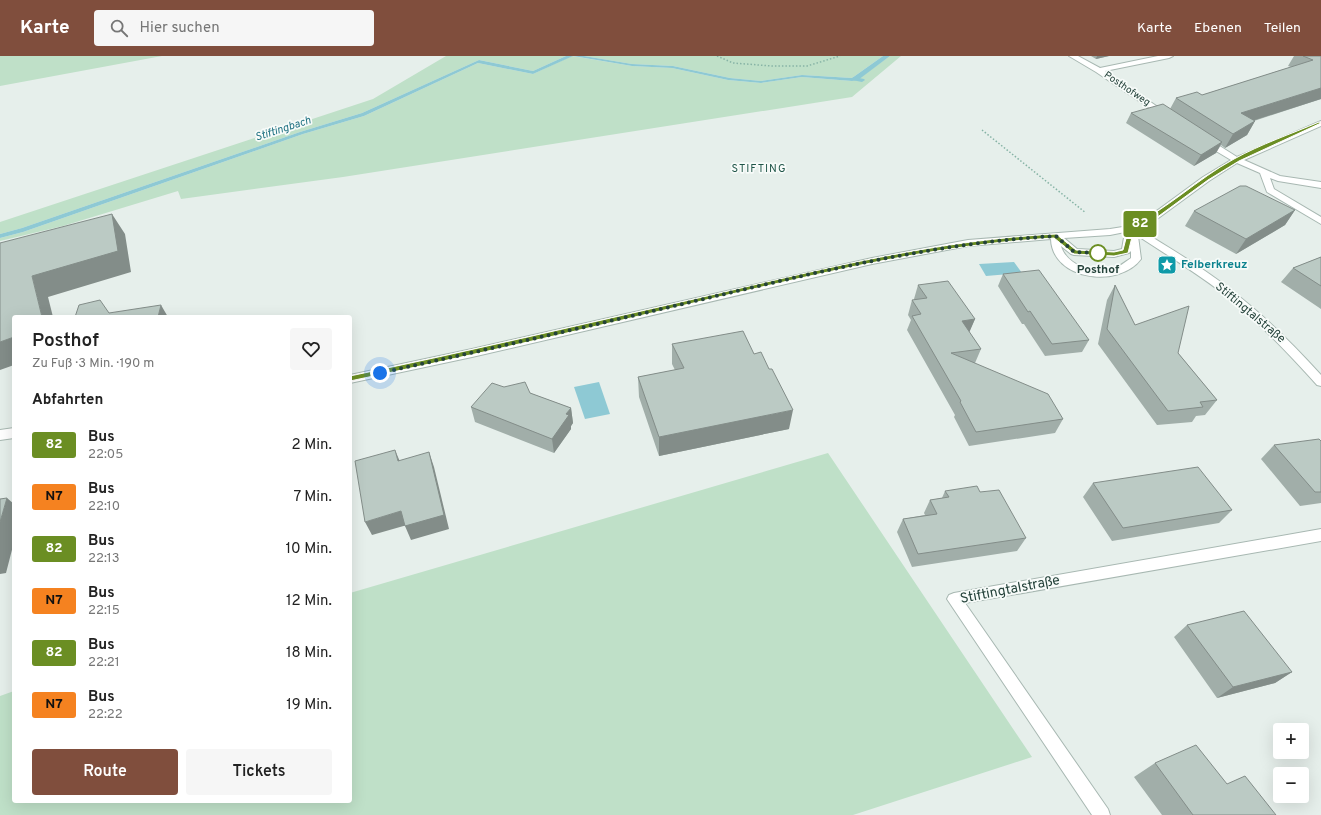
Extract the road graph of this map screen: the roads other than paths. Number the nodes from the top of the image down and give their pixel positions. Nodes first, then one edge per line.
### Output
1 (1073, 56) edge
2 (1169, 56) edge
3 (1099, 70) junction
4 (1177, 122) edge
5 (1321, 123) edge
6 (1307, 128) junction
7 (1321, 133) edge
8 (1196, 135) edge
9 (1237, 160) junction
10 (1264, 172) junction
11 (1321, 185) edge
12 (1270, 190) junction
13 (1276, 205) edge
14 (1321, 221) edge
15 (1131, 228) junction
16 (1056, 236) junction
17 (352, 379) edge
18 (1321, 382) edge
19 (12, 433) edge
20 (0, 435) edge
21 (1321, 535) edge
22 (1102, 815) edge

1 - 3 street, Posthofweg
2 - 3 street, Posthofweg
3 - 4 street, Posthofweg
5 - 6 street
6 - 7 street
6 - 9 street
8 - 9 street
9 - 10 street
9 - 15 street
10 - 11 street
10 - 12 street
12 - 13 street
12 - 14 street
15 - 16 street
15 - 16 street
15 - 16 street
15 - 18 street, Stiftingtalstraße
16 - 17 street
19 - 20 street
21 - 22 street, Stiftingtalstraße

